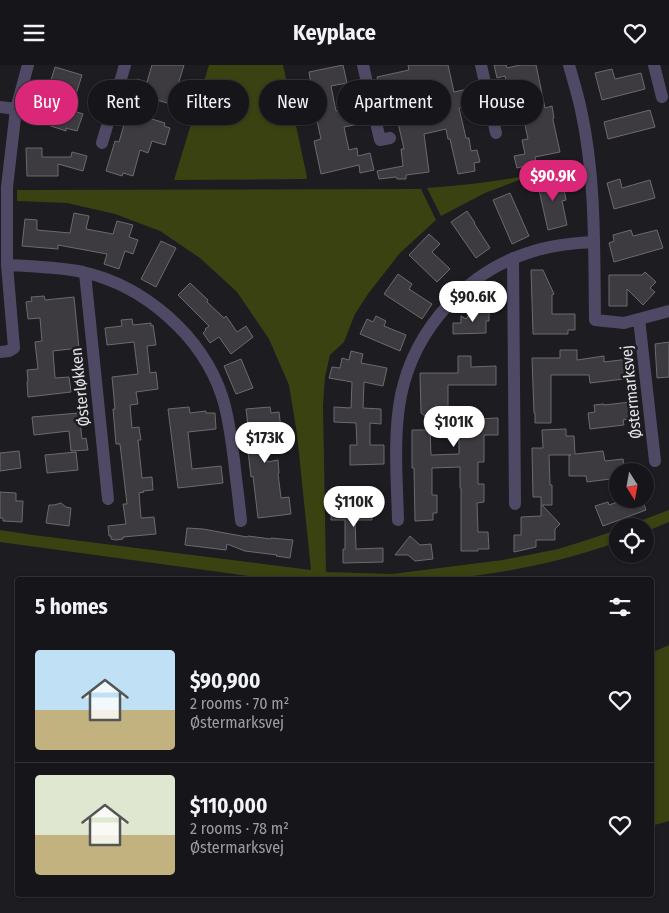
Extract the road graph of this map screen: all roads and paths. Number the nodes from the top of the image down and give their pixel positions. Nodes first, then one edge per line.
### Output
1 (28, 65) edge
2 (125, 65) edge
3 (363, 65) edge
4 (481, 65) edge
5 (569, 65) edge
6 (654, 65) edge
7 (24, 80) edge
8 (662, 97) dead end
9 (0, 107) edge
10 (15, 109) edge
11 (15, 118) edge
12 (496, 133) dead end
13 (390, 138) dead end
14 (102, 143) dead end
15 (594, 242) junction
16 (513, 258) junction
17 (7, 265) junction
18 (84, 273) junction
19 (669, 311) edge
20 (639, 319) junction
21 (0, 352) edge
22 (655, 461) dead end
23 (108, 499) dead end
24 (515, 504) dead end
25 (398, 520) dead end
26 (241, 521) dead end

1 - 7 street
2 - 14 street
3 - 13 street
4 - 12 street
5 - 15 street, Østermarksvej
6 - 8 street
9 - 10 street
11 - 17 street
15 - 16 street
15 - 20 street, Østermarksvej
16 - 24 street
16 - 25 street
17 - 18 street
17 - 21 street
18 - 23 street, Østerløkken
18 - 26 street
19 - 20 street, Østermarksvej
20 - 22 street, Østermarksvej

